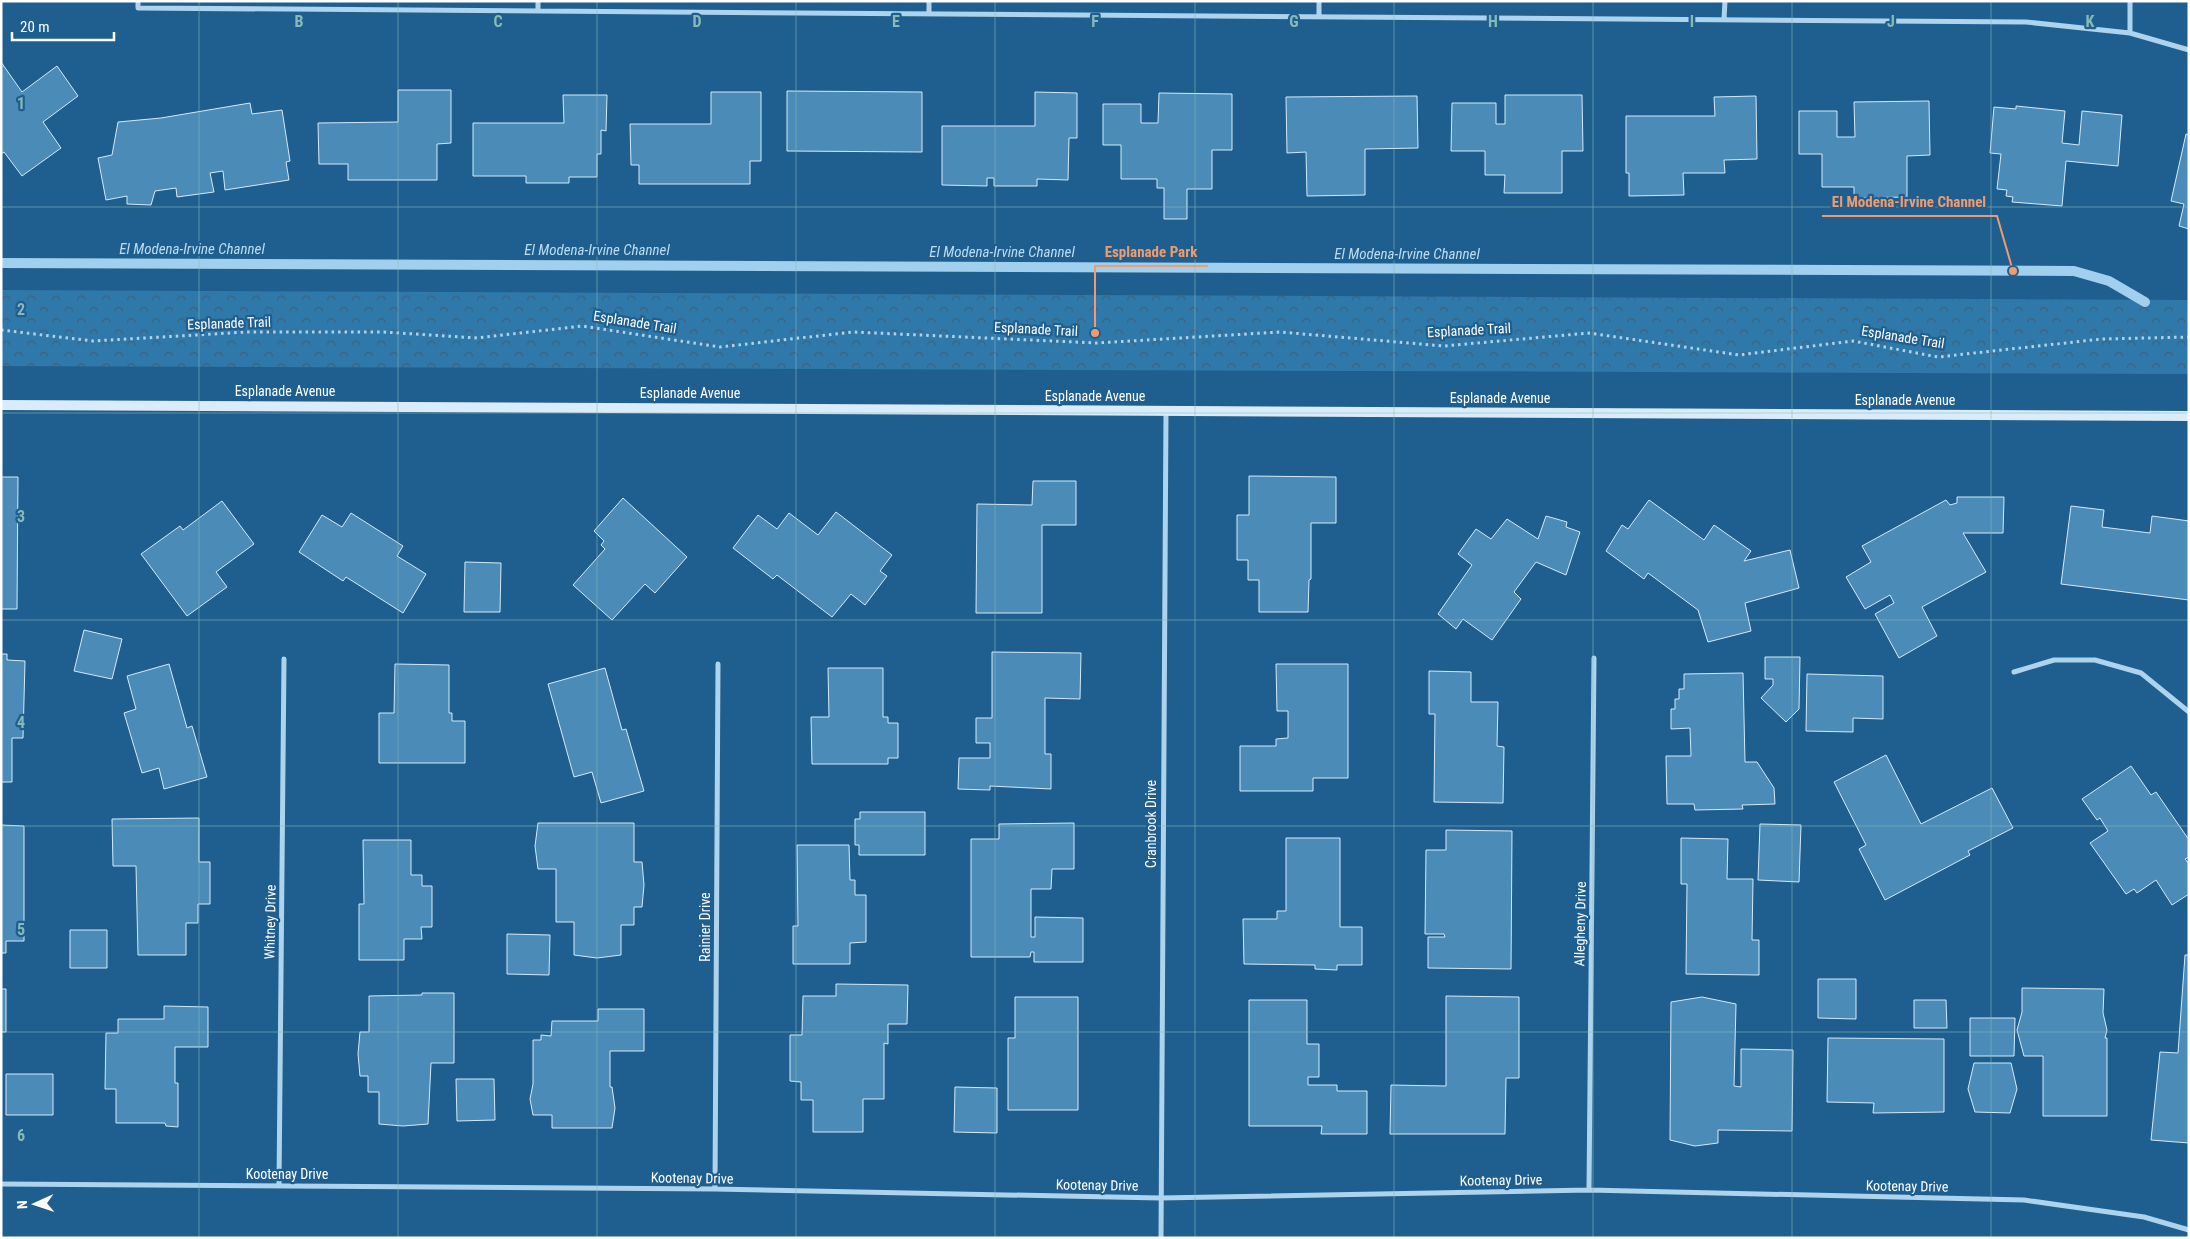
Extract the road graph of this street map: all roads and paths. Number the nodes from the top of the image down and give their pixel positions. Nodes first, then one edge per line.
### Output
1 (138, 1) edge
2 (538, 1) edge
3 (929, 1) edge
4 (1319, 1) edge
5 (1725, 1) edge
6 (2130, 1) edge
7 (538, 10) junction
8 (928, 13) junction
9 (1319, 15) junction
10 (1724, 19) junction
11 (2130, 33) junction
12 (2189, 50) edge
13 (1, 330) edge
14 (2189, 337) edge
15 (1, 405) edge
16 (1166, 410) junction
17 (2189, 416) edge
18 (1594, 658) dead end
19 (284, 659) dead end
20 (718, 664) dead end
21 (2014, 672) dead end
22 (2189, 712) edge
23 (1, 1184) edge
24 (279, 1185) junction
25 (715, 1189) junction
26 (1588, 1190) junction
27 (1160, 1198) junction
28 (2189, 1230) edge
29 (1161, 1238) edge

1 - 7 street
2 - 7 street
3 - 8 street
4 - 9 street
5 - 10 street
6 - 11 street
7 - 8 street
8 - 9 street
9 - 10 street
10 - 11 street
11 - 12 street
13 - 14 path, Esplanade Trail
15 - 16 street, Esplanade Avenue
16 - 17 street, Esplanade Avenue
16 - 27 street, Cranbrook Drive
18 - 26 street, Allegheny Drive
19 - 24 street, Whitney Drive
20 - 25 street, Rainier Drive
21 - 22 street
23 - 24 street, Kootenay Drive
24 - 25 street, Kootenay Drive
25 - 27 street, Kootenay Drive
26 - 27 street, Kootenay Drive
26 - 28 street, Kootenay Drive
27 - 29 street, Cranbrook Drive

